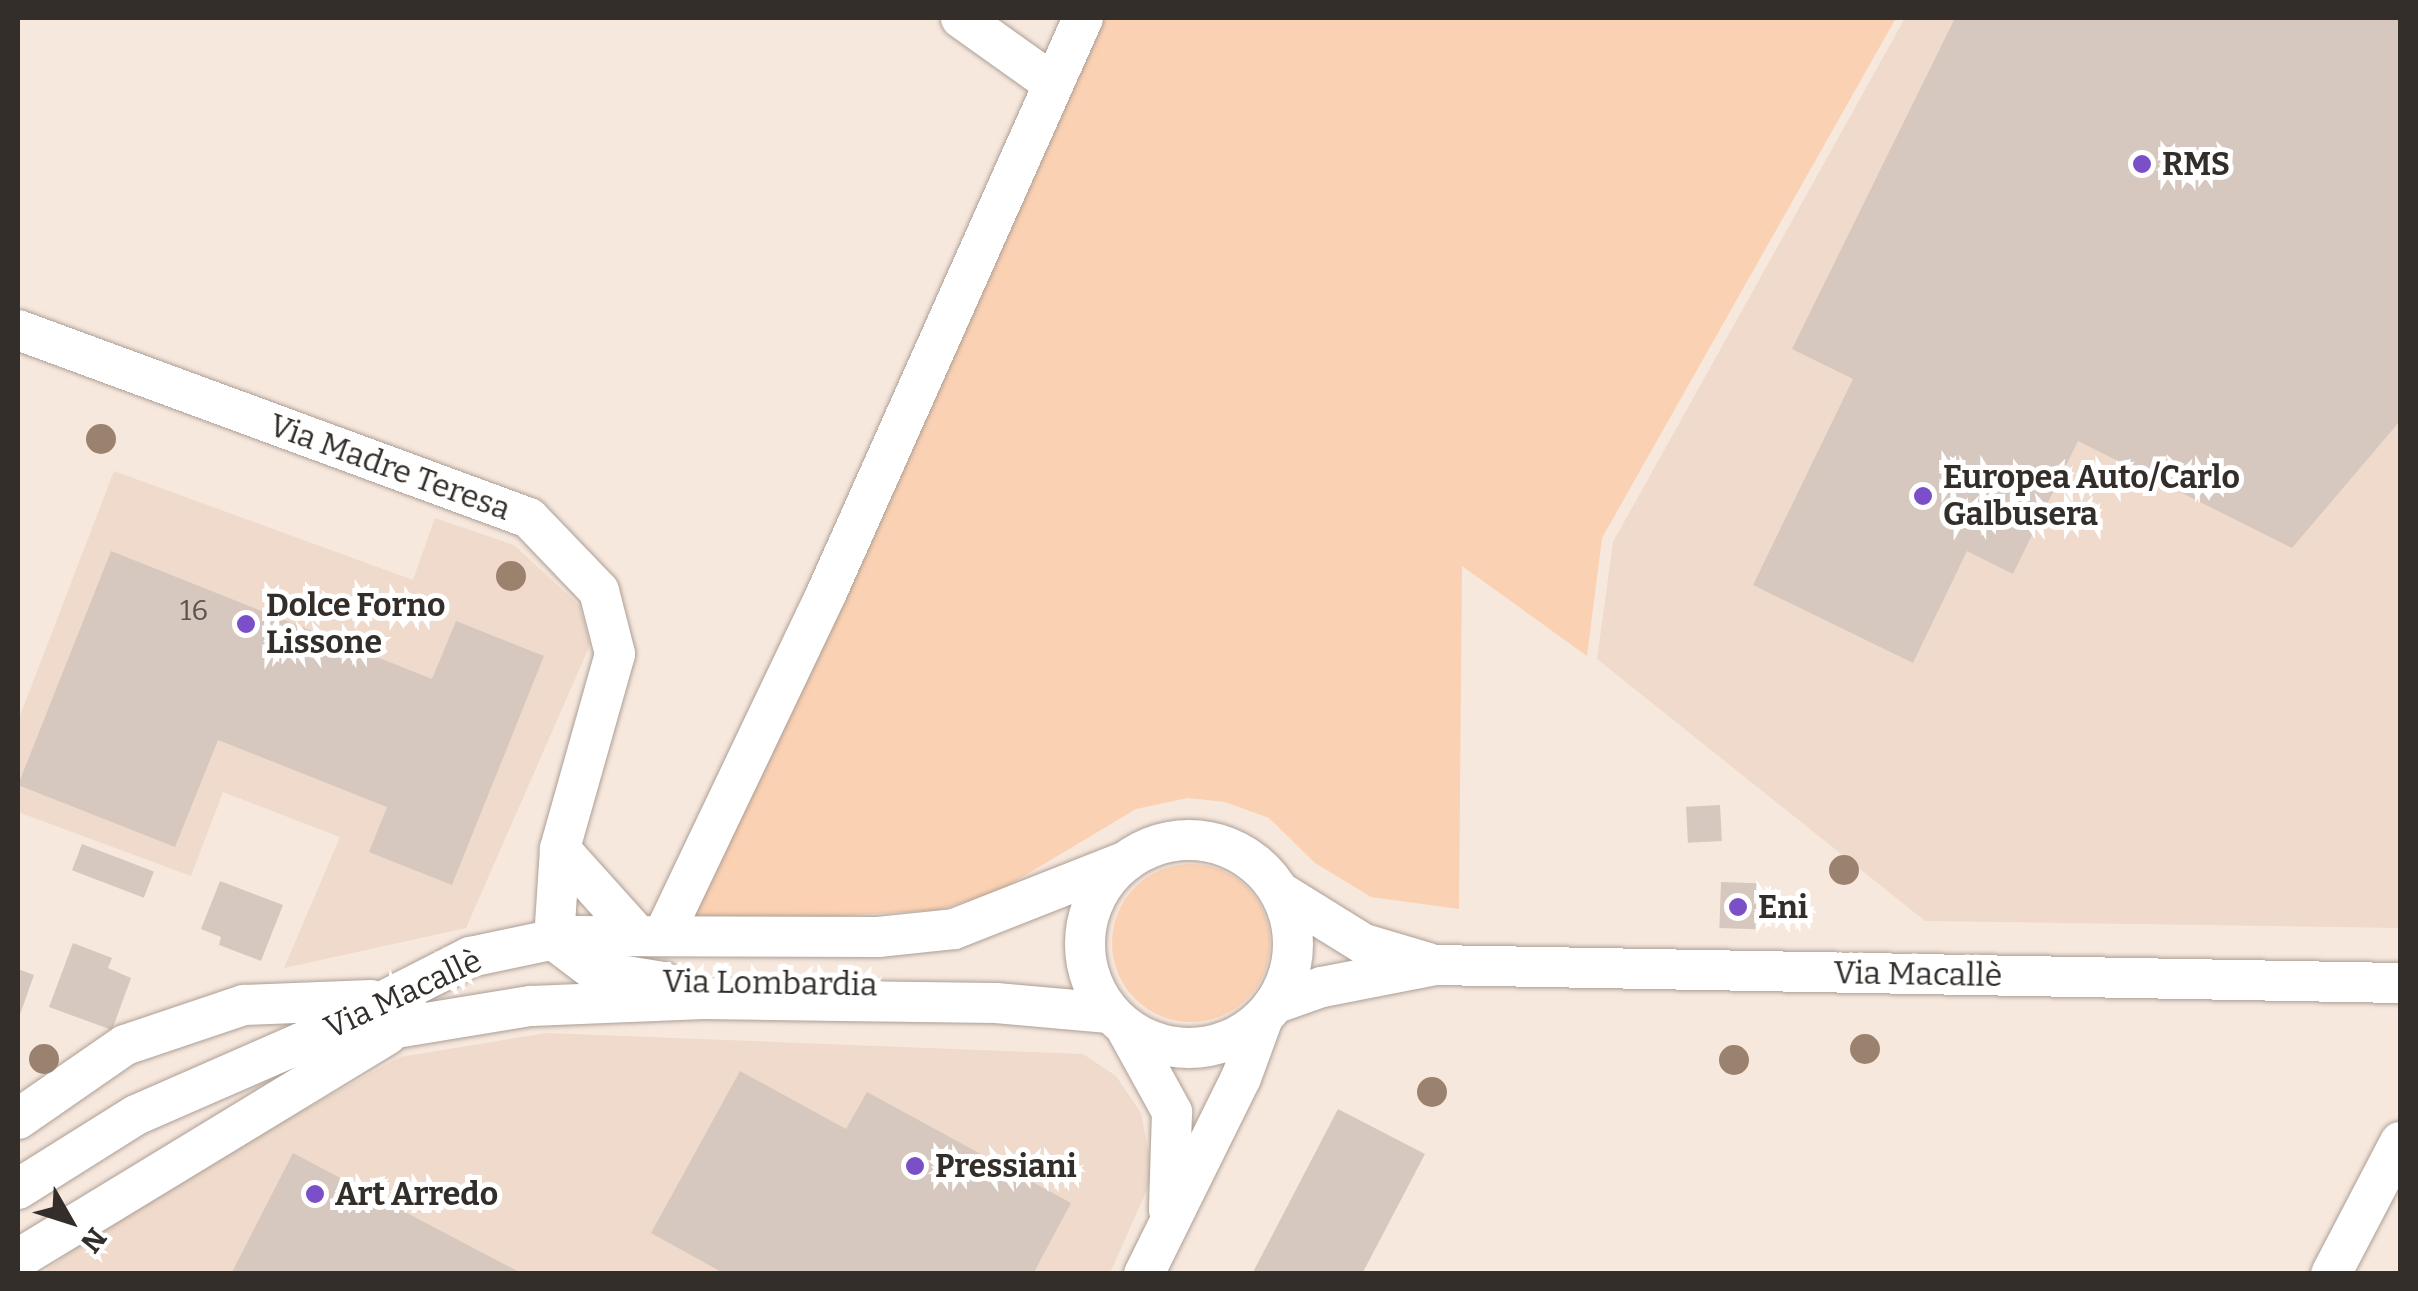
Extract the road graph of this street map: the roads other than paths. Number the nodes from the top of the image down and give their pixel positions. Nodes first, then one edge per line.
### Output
1 (961, 18) edge
2 (1083, 18) edge
3 (1052, 83) junction
4 (18, 330) edge
5 (560, 849) junction
6 (1124, 862) junction
7 (1280, 892) junction
8 (651, 936) junction
9 (554, 940) junction
10 (1436, 965) junction
11 (2400, 983) edge
12 (996, 1003) junction
13 (1268, 1011) junction
14 (392, 1014) junction
15 (1118, 1021) junction
16 (18, 1118) edge
17 (2400, 1142) edge
18 (18, 1189) edge
19 (1169, 1224) junction
20 (18, 1259) edge
21 (1144, 1274) edge
22 (2331, 1274) edge

1 - 3 street
2 - 3 street
3 - 8 street
4 - 5 street, Via Madre Teresa
5 - 8 street
5 - 9 street, Via Madre Teresa
6 - 7 street
6 - 8 street, Via Macallè
6 - 15 street
7 - 10 street, Via Macallè
7 - 13 street
8 - 9 street, Via Macallè
9 - 12 street, Via Lombardia
9 - 14 street, Via Macallè
10 - 11 street, Via Macallè
10 - 13 street, Via Macallè
12 - 14 street, Via Macallè
12 - 15 street, Via Macallè
13 - 15 street
13 - 19 street
14 - 16 street
14 - 18 street, Via Macallè
14 - 20 street
15 - 19 street
17 - 22 street
19 - 21 street

